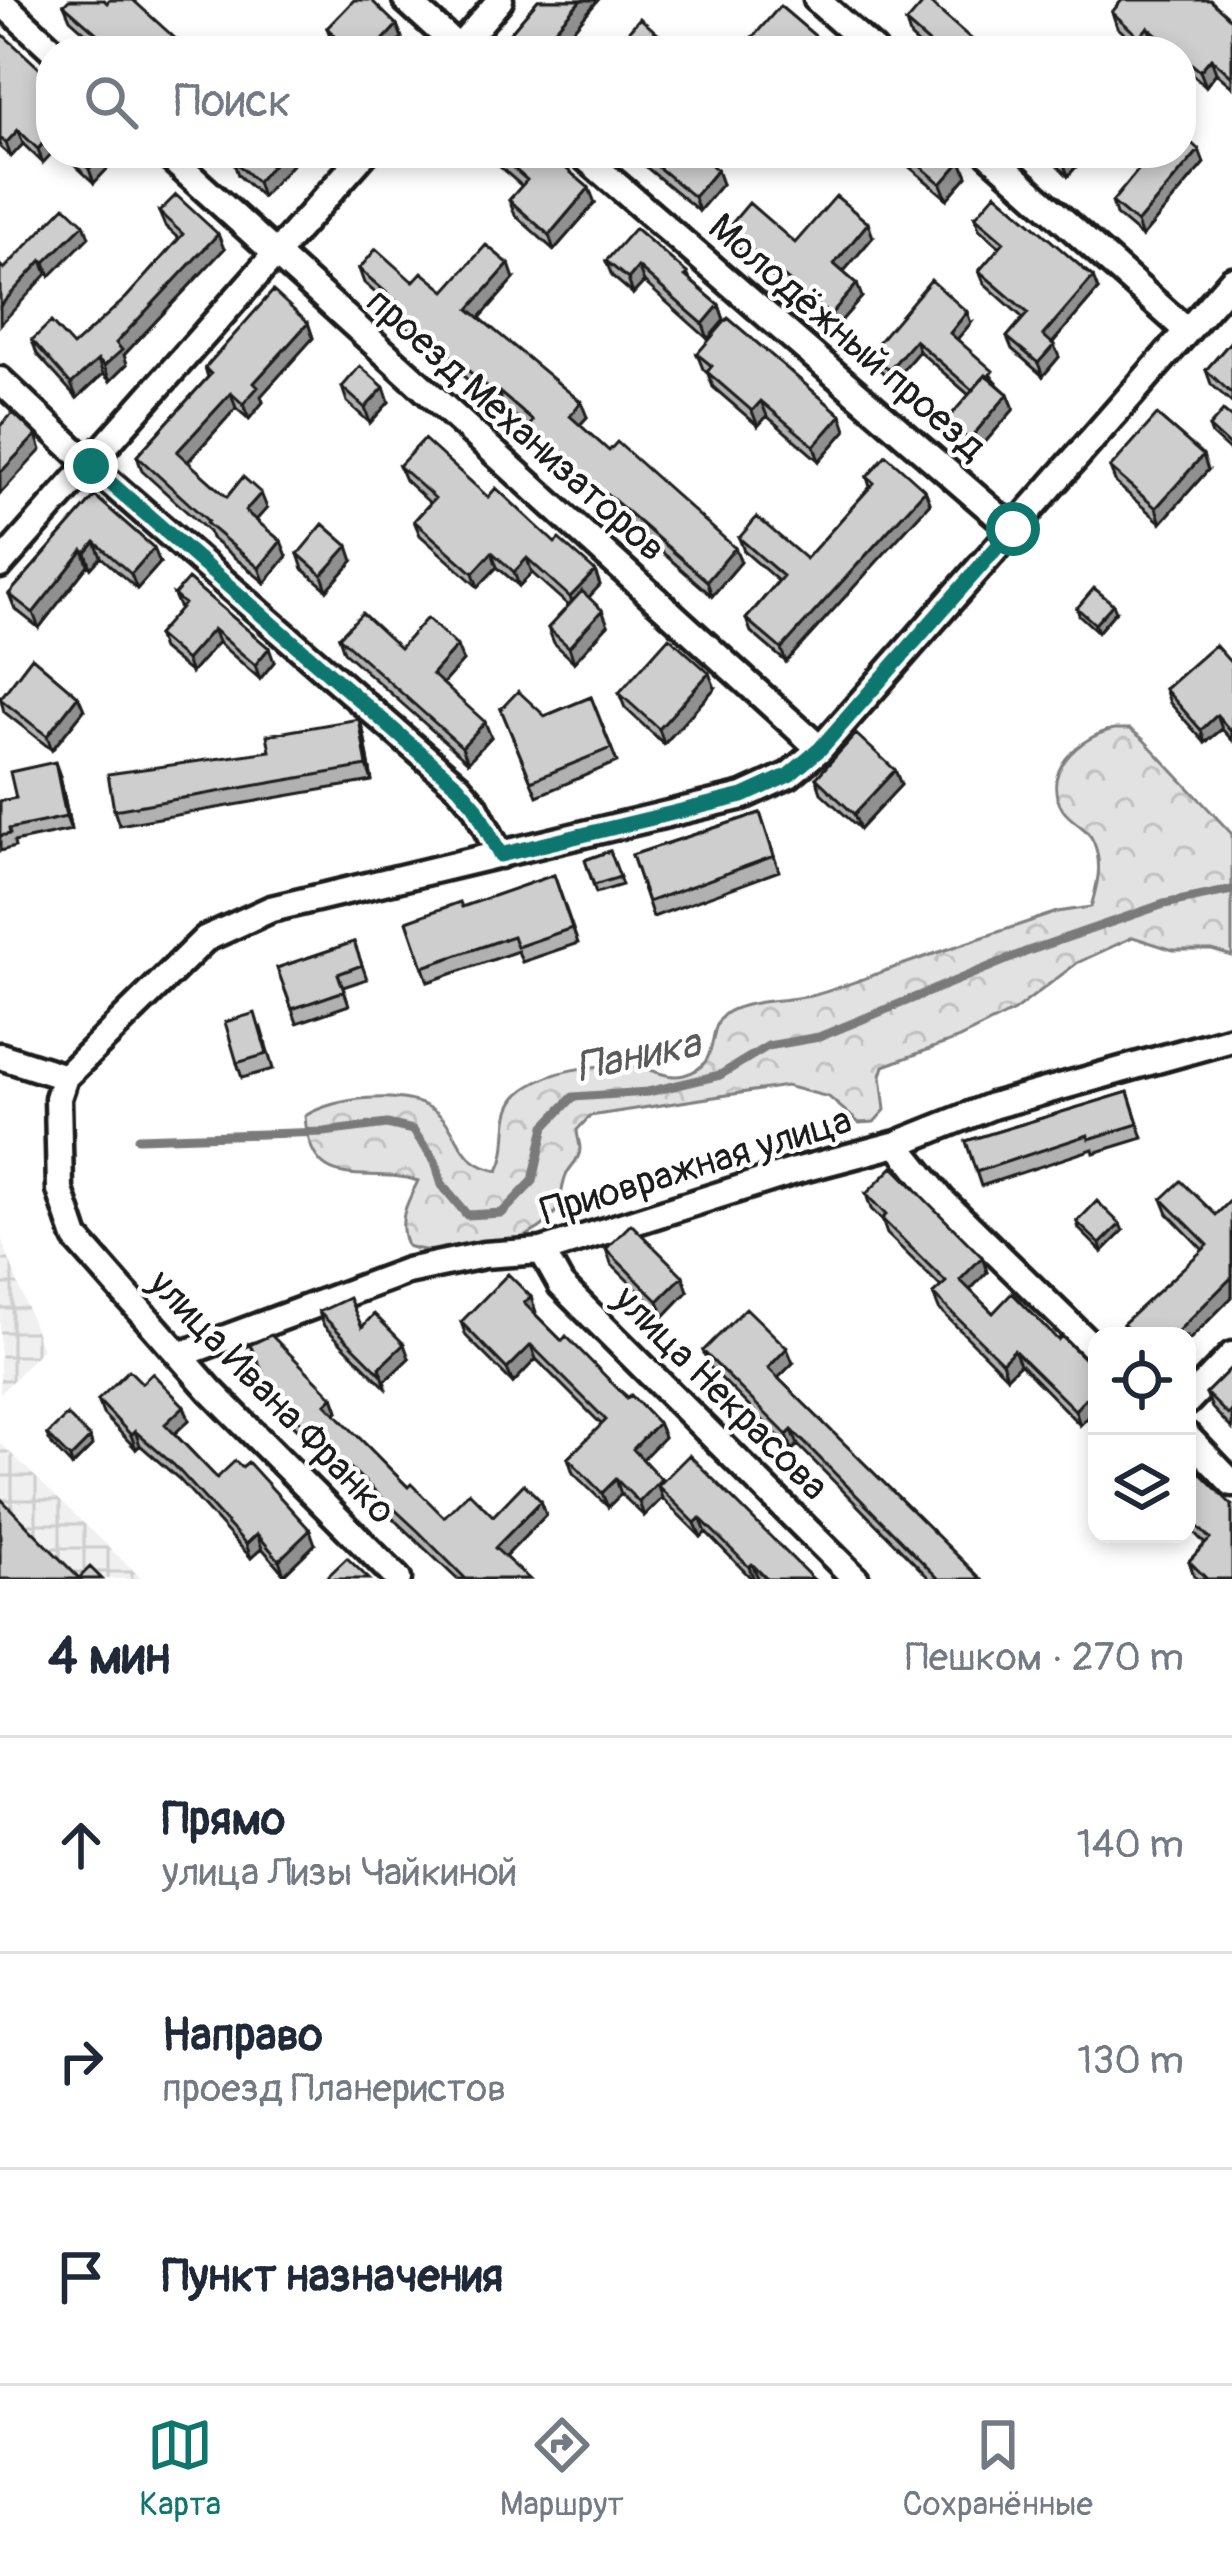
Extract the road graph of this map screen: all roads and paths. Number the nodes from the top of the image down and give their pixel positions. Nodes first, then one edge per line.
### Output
1 (406, 0) edge
2 (500, 0) edge
3 (817, 0) edge
4 (0, 1) edge
5 (38, 36) edge
6 (444, 36) edge
7 (470, 36) edge
8 (857, 36) edge
9 (181, 168) edge
10 (351, 168) edge
11 (597, 168) edge
12 (1005, 168) edge
13 (274, 254) junction
14 (1232, 280) edge
15 (1187, 331) junction
16 (0, 380) edge
17 (91, 466) junction
18 (1013, 529) junction
19 (0, 565) edge
20 (820, 749) junction
21 (500, 855) junction
22 (1232, 1039) edge
23 (0, 1056) edge
24 (65, 1077) junction
25 (897, 1144) junction
26 (542, 1252) junction
27 (1088, 1342) edge
28 (1232, 1354) edge
29 (180, 1355) junction
30 (1196, 1392) edge
31 (1196, 1445) edge
32 (1232, 1483) edge
33 (398, 1579) edge
34 (856, 1579) edge

1 - 6 street
2 - 7 street
3 - 8 street
4 - 5 street
9 - 13 street, проезд Механизаторов
10 - 13 street
11 - 18 street, Молодёжный проезд
12 - 15 street
13 - 17 street
13 - 20 street, проезд Механизаторов
14 - 15 street
15 - 18 street
16 - 17 street
17 - 19 street
17 - 21 street
18 - 20 street
20 - 21 street
21 - 24 street
22 - 25 street, Приовражная улица
23 - 24 street
24 - 29 street, улица Ивана Франко
25 - 26 street, Приовражная улица
25 - 27 street
26 - 29 street, Приовражная улица
26 - 34 street, улица Некрасова
28 - 30 street
29 - 33 street, улица Ивана Франко
31 - 32 street

